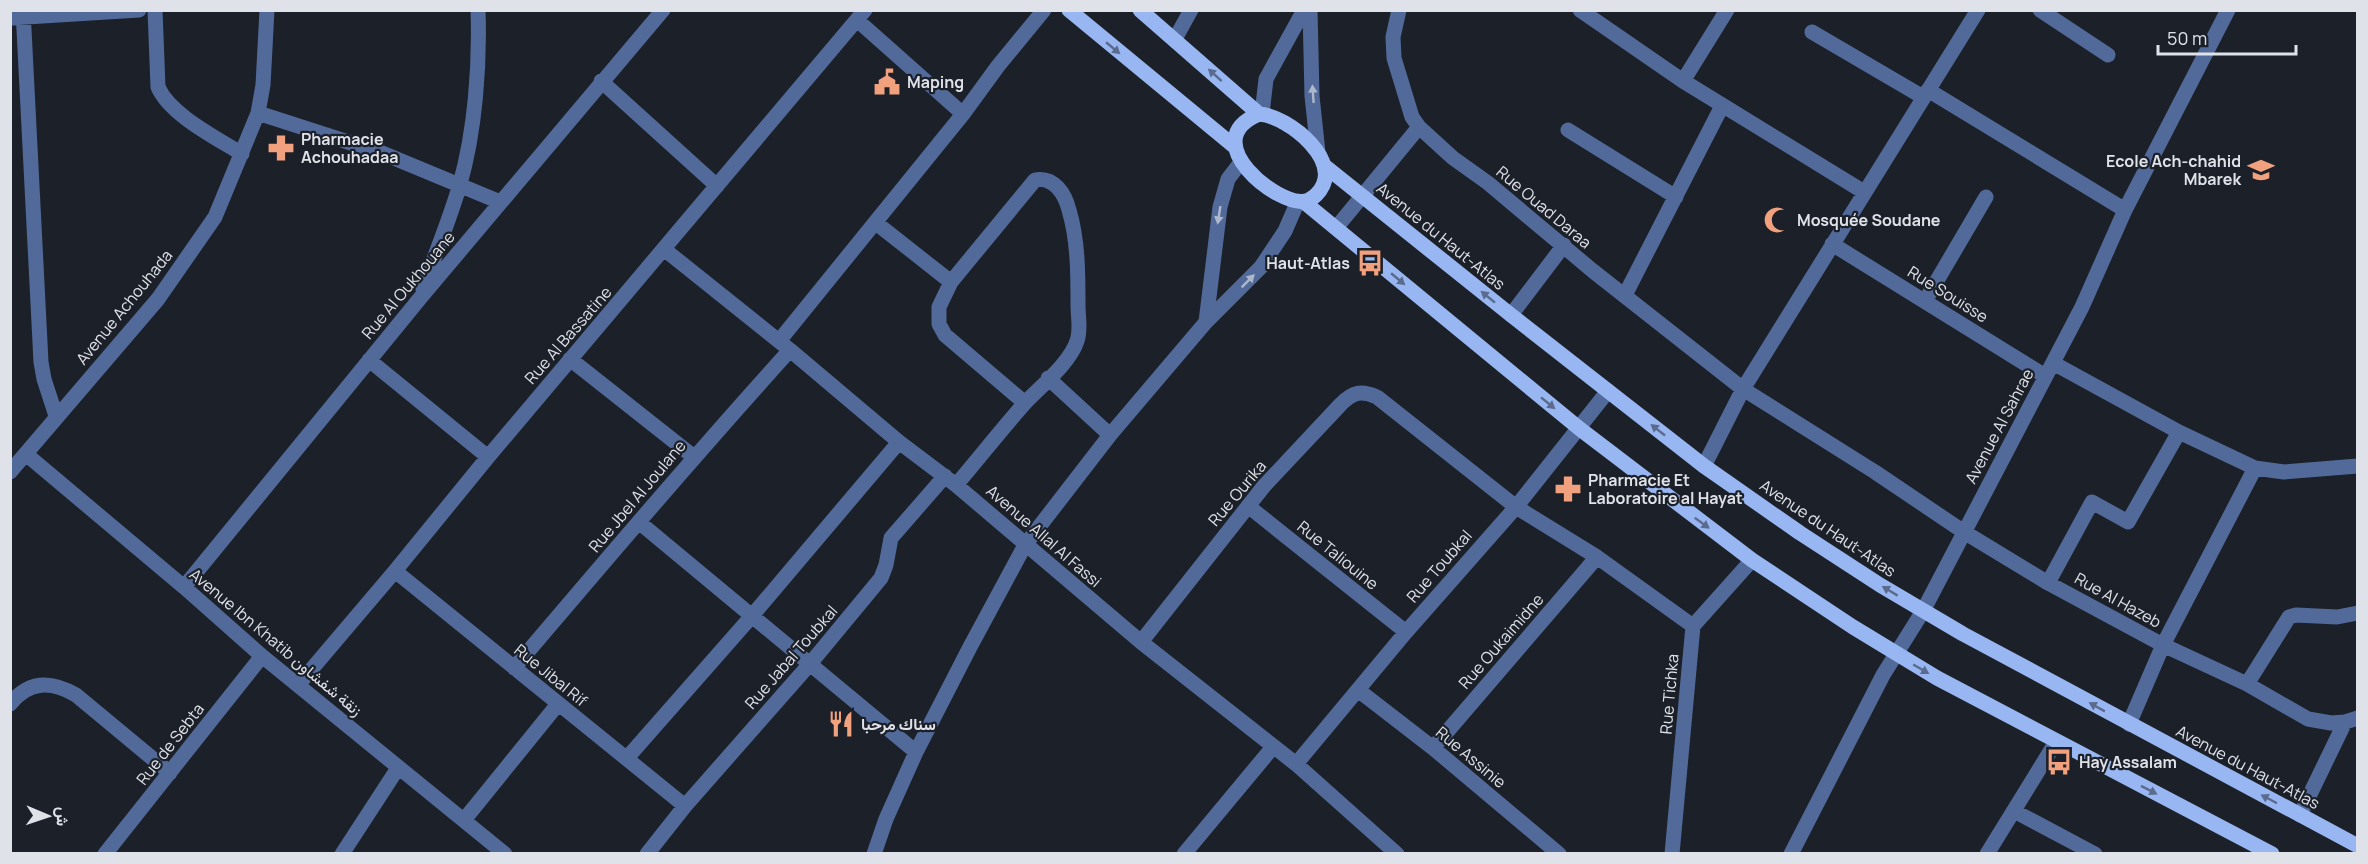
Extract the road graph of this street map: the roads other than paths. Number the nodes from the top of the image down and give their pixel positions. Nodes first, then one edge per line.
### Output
1 (138, 10) edge
2 (155, 10) edge
3 (267, 10) edge
4 (478, 10) edge
5 (663, 10) edge
6 (1044, 10) edge
7 (1068, 10) edge
8 (1140, 10) edge
9 (1191, 10) edge
10 (1304, 10) edge
11 (1310, 10) edge
12 (1399, 10) edge
13 (1580, 10) edge
14 (1727, 10) edge
15 (1978, 10) edge
16 (2040, 10) edge
17 (2228, 10) edge
18 (19, 15) edge
19 (861, 15) edge
20 (1812, 32) dead end
21 (1175, 39) junction
22 (2108, 55) dead end
23 (601, 81) junction
24 (1683, 81) junction
25 (1926, 93) junction
26 (1722, 106) junction
27 (258, 113) junction
28 (963, 114) junction
29 (1260, 114) junction
30 (1419, 127) junction
31 (1568, 130) dead end
32 (1234, 147) junction
33 (1318, 152) junction
34 (242, 154) junction
35 (1241, 162) junction
36 (1326, 167) junction
37 (459, 185) junction
38 (717, 186) junction
39 (1864, 192) junction
40 (1364, 196) junction
41 (1676, 197) junction
42 (1986, 197) dead end
43 (1301, 201) junction
44 (500, 202) junction
45 (2125, 210) junction
46 (876, 223) junction
47 (1336, 228) junction
48 (1832, 243) junction
49 (1564, 245) junction
50 (665, 250) junction
51 (951, 282) junction
52 (1625, 296) junction
53 (421, 297) junction
54 (1924, 301) junction
55 (1510, 315) junction
56 (1206, 322) junction
57 (784, 345) junction
58 (570, 359) junction
59 (369, 360) junction
60 (2049, 369) junction
61 (1048, 378) junction
62 (1743, 389) junction
63 (1608, 391) junction
64 (1025, 403) junction
65 (56, 416) junction
66 (1580, 429) junction
67 (2179, 432) junction
68 (1110, 435) junction
69 (899, 442) junction
70 (27, 455) junction
71 (488, 457) junction
72 (694, 457) junction
73 (1704, 466) junction
74 (2358, 466) edge
75 (2255, 468) junction
76 (10, 472) edge
77 (1875, 472) joint
78 (951, 480) junction
79 (1248, 506) junction
80 (1516, 507) junction
81 (640, 523) junction
82 (1964, 532) junction
83 (1025, 545) junction
84 (1597, 557) junction
85 (1752, 560) junction
86 (395, 571) junction
87 (2048, 583) junction
88 (184, 587) junction
89 (1923, 611) junction
90 (2358, 613) edge
91 (751, 617) junction
92 (1693, 626) junction
93 (1406, 632) junction
94 (1141, 642) junction
95 (2163, 645) junction
96 (1897, 655) junction
97 (262, 656) junction
98 (809, 665) junction
99 (514, 668) junction
100 (299, 684) junction
101 (2247, 684) junction
102 (1358, 690) junction
103 (10, 704) edge
104 (558, 704) junction
105 (2351, 720) edge
106 (2128, 724) junction
107 (2056, 742) junction
108 (1273, 747) junction
109 (1433, 748) junction
110 (916, 752) junction
111 (627, 758) junction
112 (1296, 764) junction
113 (398, 768) junction
114 (170, 773) junction
115 (685, 806) junction
116 (2014, 811) junction
117 (2300, 815) junction
118 (464, 820) junction
119 (2358, 846) edge
120 (105, 854) edge
121 (342, 854) edge
122 (505, 854) edge
123 (647, 854) edge
124 (874, 854) edge
125 (1184, 854) edge
126 (1397, 854) edge
127 (1559, 854) edge
128 (1672, 854) edge
129 (1791, 854) edge
130 (1987, 854) edge
131 (2095, 854) edge
132 (2271, 854) edge

1 - 18 street
2 - 34 street
3 - 27 street, Avenue Achouhada
4 - 37 street
5 - 23 street, Rue Al Oukhouane
6 - 28 street, Rue Jbel Al Joulane
7 -> 32 main road
8 - 21 main road
9 - 21 street
10 - 29 street
33 -> 11 street
12 - 30 street, Rue Ouad Daraa
13 - 24 street
14 - 24 street
15 - 25 street
16 - 22 street
17 - 45 street, Avenue Al Sahrae
18 - 65 street
19 - 28 street
19 - 38 street, Rue Al Bassatine
20 - 25 street
29 -> 21 main road
23 - 38 street
23 - 44 street, Rue Al Oukhouane
24 - 26 street
25 - 39 street
25 - 45 street
26 - 39 street
26 - 41 street
27 - 34 street, Avenue Achouhada
27 - 37 street
28 - 46 street, Rue Jbel Al Joulane
29 - 32 main road
29 - 33 main road
30 - 40 street
30 - 49 street, Rue Ouad Daraa
31 - 41 street
32 - 35 main road
33 - 36 main road
34 - 65 street, Avenue Achouhada
35 - 43 main road
35 -> 56 street
36 - 40 main road, Avenue du Haut-Atlas
36 - 43 main road
37 - 44 street
37 - 53 street
38 - 50 street, Rue Al Bassatine
39 - 48 street
40 - 47 street
55 -> 40 main road, Avenue du Haut-Atlas
41 - 52 street
42 - 54 street
43 - 47 main road
56 -> 43 street
44 - 53 street, Rue Al Oukhouane
45 - 60 street, Avenue Al Sahrae
46 - 51 street
46 - 57 street, Rue Jbel Al Joulane
47 -> 66 main road
48 - 54 street, Rue Souisse
48 - 62 street
49 - 52 street, Rue Ouad Daraa
49 - 55 street
50 - 57 street, Avenue Allal Al Fassi
50 - 58 street, Rue Al Bassatine
51 - 61 street, Rue Jabal Toubkal
51 - 64 street
52 - 62 street, Rue Ouad Daraa
53 - 59 street, Rue Al Oukhouane
54 - 60 street, Rue Souisse
55 - 63 main road, Avenue du Haut-Atlas
56 - 68 street
57 - 69 street, Avenue Allal Al Fassi
57 - 72 street, Rue Jbel Al Joulane
58 - 71 street, Rue Al Bassatine
58 - 72 street
59 - 71 street
59 - 88 street, Rue Al Oukhouane
60 - 67 street, Rue Souisse
60 - 82 street, Avenue Al Sahrae
61 - 64 street, Rue Jabal Toubkal
61 - 68 street
62 - 73 street
62 - 77 street, Rue Ouad Daraa
63 - 66 street, Rue Toubkal
73 -> 63 main road, Avenue du Haut-Atlas
64 - 78 street, Rue Jabal Toubkal
65 - 70 street, Avenue Achouhada
66 - 80 street, Rue Toubkal
66 -> 85 main road
67 - 75 street, Rue Souisse
67 - 87 street
68 - 83 street
69 - 78 street, Avenue Allal Al Fassi
69 - 91 street
70 - 76 street, Avenue Achouhada
70 - 88 street, Avenue Ibn Khatib زنقة شفشاون
71 - 86 street, Rue Al Bassatine
72 - 81 street, Rue Jbel Al Joulane
89 -> 73 main road, Avenue du Haut-Atlas
74 - 75 street, Rue Souisse
75 - 95 street
77 - 82 street, Rue Al Hazeb
78 - 83 street, Avenue Allal Al Fassi
78 - 98 street, Rue Jabal Toubkal
79 - 80 street, Rue Ourika
79 - 93 street, Rue Taliouine
79 - 94 street, Rue Ourika
80 - 84 street
80 - 93 street, Rue Toubkal
81 - 91 street
81 - 99 street, Rue Jbel Al Joulane
82 - 87 street, Rue Al Hazeb
82 - 89 street, Avenue Al Sahrae
83 - 94 street, Avenue Allal Al Fassi
83 - 110 street
84 - 92 street
84 - 109 street, Rue Oukaimidne
85 - 92 street
85 - 96 main road
86 - 99 street, Rue Jibal Rif
86 - 100 street, Rue Al Bassatine
87 - 95 street, Rue Al Hazeb
88 - 97 street, Avenue Ibn Khatib زنقة شفشاون
89 - 96 street, Avenue Al Sahrae
106 -> 89 main road, Avenue du Haut-Atlas
90 - 101 street
91 - 98 street
91 - 111 street
92 - 128 street, Rue Tichka
93 - 102 street, Rue Toubkal
94 - 108 street, Avenue Allal Al Fassi
95 - 101 street, Rue Al Hazeb
95 - 106 street
96 -> 107 main road
96 - 129 street, Avenue Al Sahrae
97 - 100 street, Avenue Ibn Khatib زنقة شفشاون
97 - 114 street, Rue de Sebta
98 - 110 street
98 - 115 street, Rue Jabal Toubkal
99 - 104 street, Rue Jibal Rif
100 - 113 street, Avenue Ibn Khatib زنقة شفشاون
101 - 105 street, Rue Al Hazeb
102 - 109 street, Rue Assinie
102 - 112 street, Rue Toubkal
103 - 114 street
104 - 111 street, Rue Jibal Rif
104 - 118 street
105 - 117 street
117 -> 106 main road, Avenue du Haut-Atlas
107 - 116 street
107 -> 132 main road
108 - 112 street, Avenue Allal Al Fassi
108 - 125 street
109 - 127 street, Rue Assinie
110 - 124 street
111 - 115 street, Rue Jibal Rif
112 - 126 street, Avenue Allal Al Fassi
113 - 118 street, Avenue Ibn Khatib زنقة شفشاون
113 - 121 street
114 - 120 street, Rue de Sebta
115 - 123 street, Rue Jabal Toubkal
116 - 130 street
116 - 131 street
117 - 119 main road, Avenue du Haut-Atlas
118 - 122 street, Avenue Ibn Khatib زنقة شفشاون

